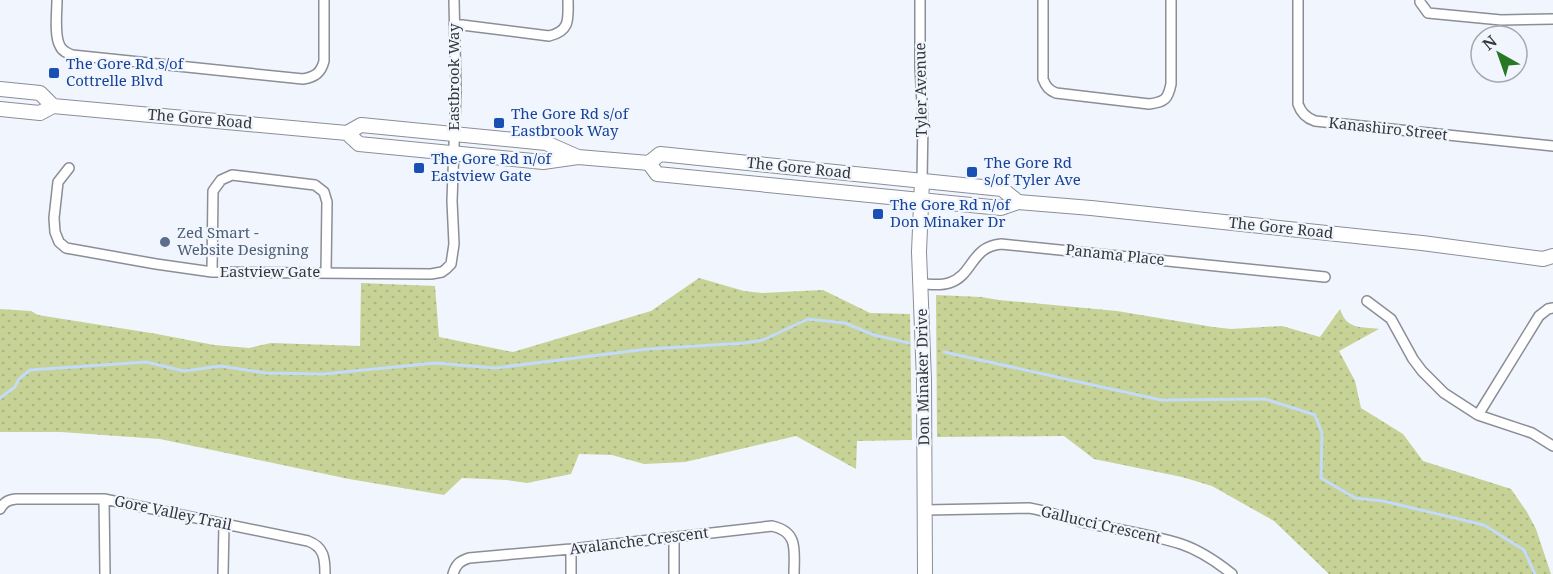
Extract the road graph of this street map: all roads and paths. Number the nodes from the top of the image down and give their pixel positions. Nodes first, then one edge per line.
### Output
1 (57, 0) edge
2 (324, 0) edge
3 (454, 0) edge
4 (568, 0) edge
5 (920, 0) edge
6 (1042, 0) edge
7 (1171, 0) edge
8 (1298, 0) edge
9 (1420, 0) edge
10 (1553, 19) edge
11 (454, 24) junction
12 (0, 88) edge
13 (53, 106) junction
14 (0, 109) edge
15 (347, 133) junction
16 (455, 134) junction
17 (1553, 146) edge
18 (453, 153) junction
19 (578, 157) junction
20 (649, 163) junction
21 (69, 168) dead end
22 (922, 181) junction
23 (920, 200) junction
24 (1018, 202) junction
25 (1550, 261) edge
26 (212, 272) junction
27 (326, 273) junction
28 (1325, 277) dead end
29 (920, 284) junction
30 (1367, 301) dead end
31 (1553, 308) edge
32 (1478, 415) junction
33 (1553, 446) edge
34 (104, 499) junction
35 (0, 509) edge
36 (925, 510) junction
37 (224, 524) junction
38 (674, 537) junction
39 (571, 549) junction
40 (105, 574) edge
41 (223, 574) edge
42 (325, 574) edge
43 (453, 574) edge
44 (571, 574) edge
45 (674, 574) edge
46 (794, 574) edge
47 (925, 574) edge
48 (1232, 574) edge

1 - 2 street
3 - 11 street, Eastbrook Way
4 - 11 street
5 - 22 street, Tyler Avenue
6 - 7 street
8 - 17 street, Kanashiro Street
9 - 10 street
11 - 16 street, Eastbrook Way
12 - 13 main road, The Gore Road
13 - 14 main road, The Gore Road
13 - 15 main road, The Gore Road
15 - 16 main road, The Gore Road
15 - 18 main road, The Gore Road
16 - 18 street, Eastbrook Way
16 - 19 main road, The Gore Road
18 - 19 main road, The Gore Road
18 - 27 street, Eastview Gate
19 - 20 main road, The Gore Road
20 - 22 main road, The Gore Road
20 - 23 main road, The Gore Road
21 - 26 street, Eastview Gate
22 - 23 main road, Don Minaker Drive
22 - 24 main road, The Gore Road
23 - 24 main road, The Gore Road
23 - 29 main road, Don Minaker Drive
24 - 25 main road, The Gore Road
26 - 27 street, Eastview Gate
26 - 27 street
28 - 29 street, Panama Place
29 - 36 main road, Don Minaker Drive
30 - 32 street
31 - 32 street
32 - 33 street
34 - 35 street, Gore Valley Trail
34 - 37 street, Gore Valley Trail
34 - 40 street
36 - 47 main road, Don Minaker Drive
36 - 48 street, Gallucci Crescent
37 - 41 street
37 - 42 street, Gore Valley Trail
38 - 39 street, Avalanche Crescent
38 - 45 street
38 - 46 street, Avalanche Crescent
39 - 43 street, Avalanche Crescent
39 - 44 street

